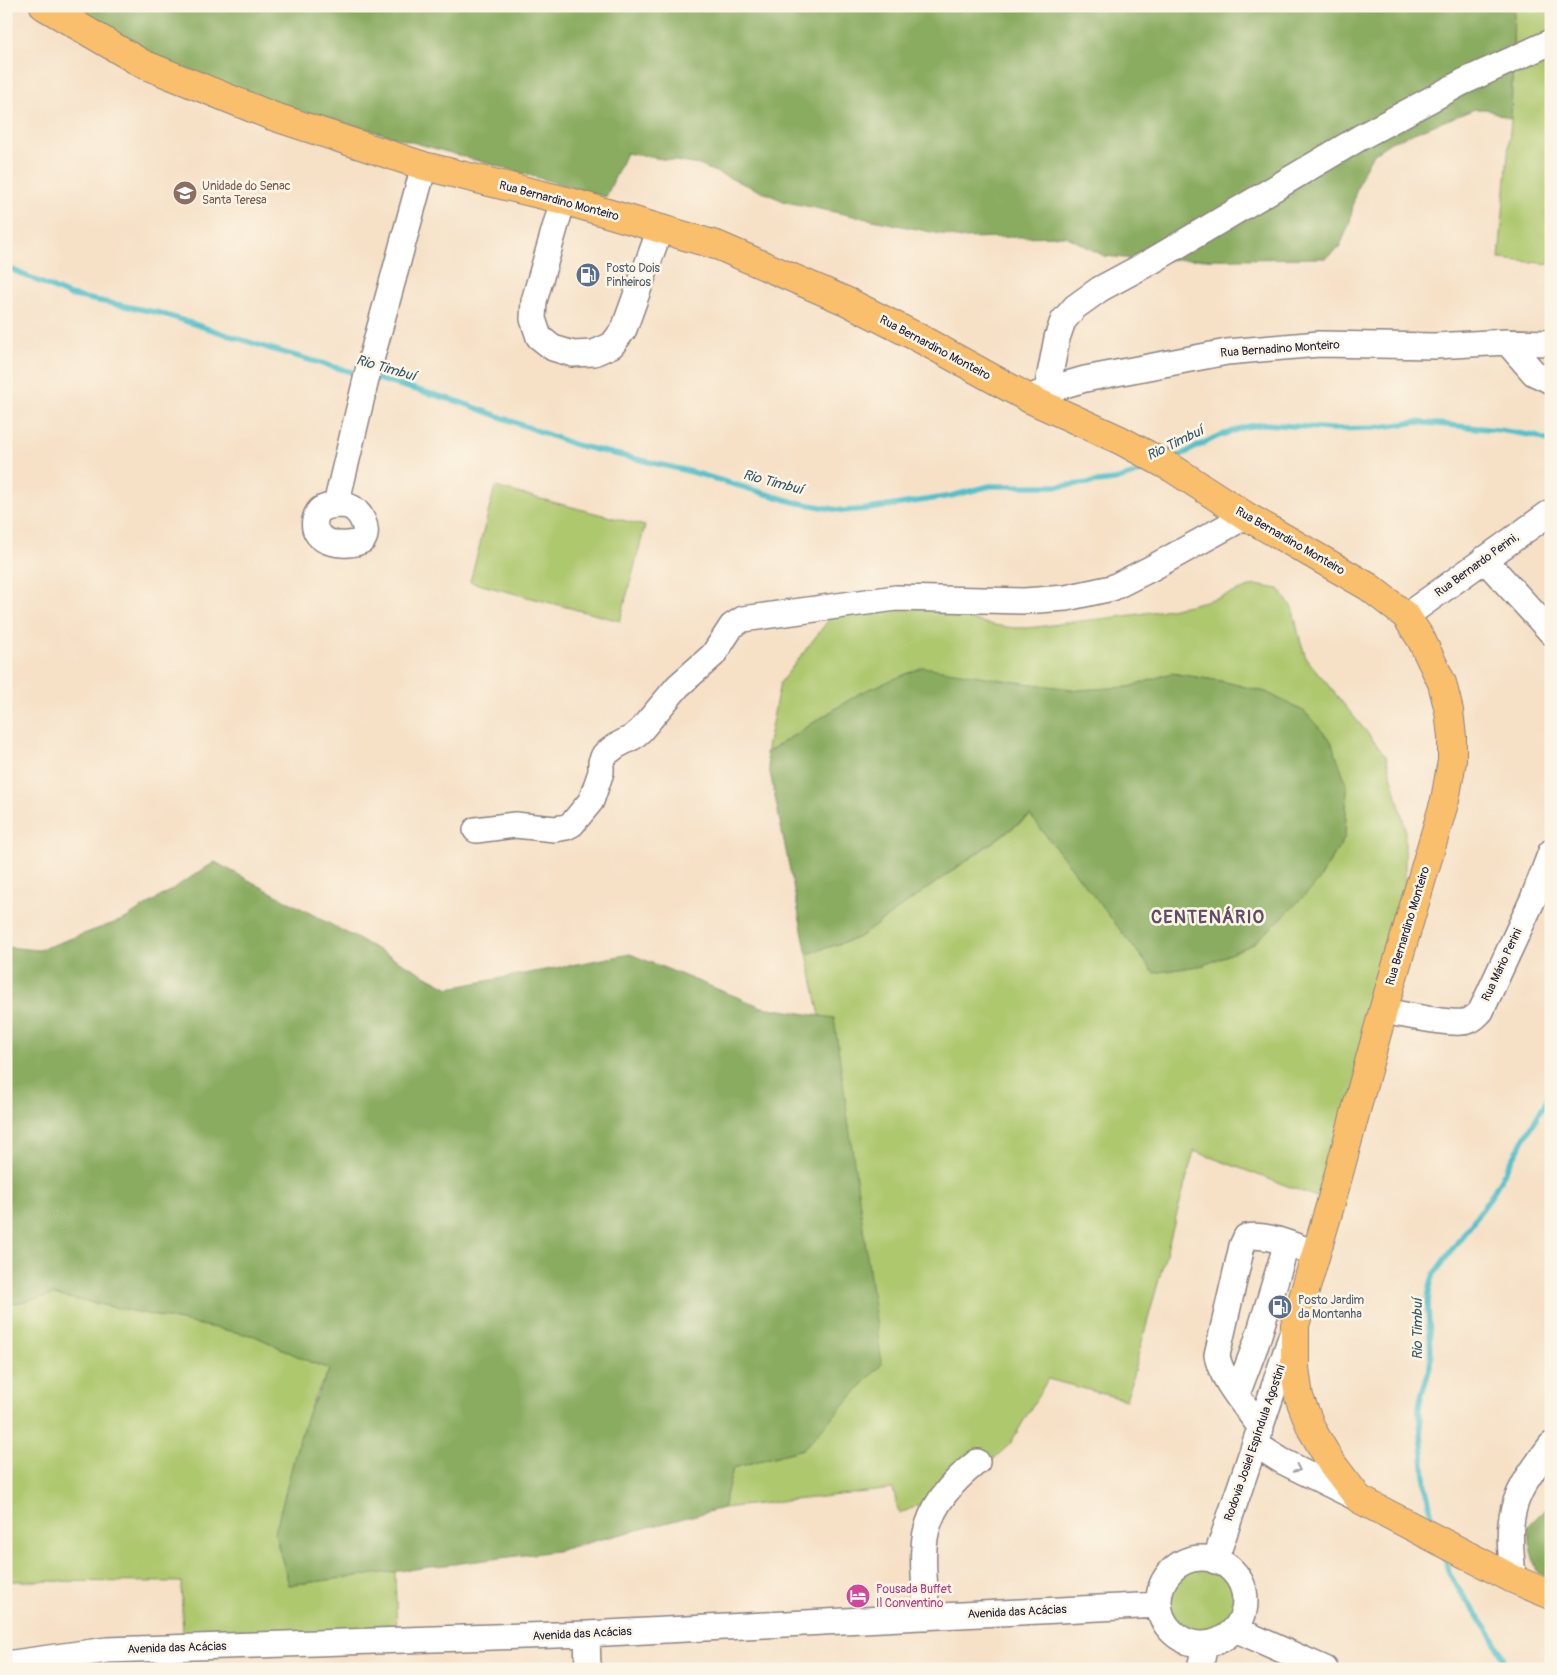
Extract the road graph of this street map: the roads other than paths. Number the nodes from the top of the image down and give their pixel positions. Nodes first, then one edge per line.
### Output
1 (44, 6) edge
2 (1551, 42) edge
3 (424, 166) junction
4 (563, 200) junction
5 (660, 229) junction
6 (1507, 342) junction
7 (1551, 343) edge
8 (1551, 381) edge
9 (1038, 394) junction
10 (336, 505) dead end
11 (1548, 514) dead end
12 (1246, 516) junction
13 (1484, 559) junction
14 (1406, 616) junction
15 (1551, 632) edge
16 (476, 830) dead end
17 (1551, 852) edge
18 (1383, 1010) junction
19 (1287, 1243) junction
20 (1315, 1253) junction
21 (1225, 1315) junction
22 (1295, 1325) junction
23 (1256, 1344) junction
24 (1280, 1370) junction
25 (1237, 1394) junction
26 (1258, 1436) junction
27 (1551, 1445) edge
28 (977, 1462) dead end
29 (1360, 1499) junction
30 (1215, 1561) junction
31 (1513, 1579) junction
32 (1551, 1595) edge
33 (1158, 1605) junction
34 (927, 1617) junction
35 (1234, 1629) junction
36 (587, 1634) junction
37 (1205, 1644) junction
38 (172, 1658) edge
39 (6, 1664) edge
40 (588, 1669) edge
41 (1200, 1669) edge
42 (1325, 1669) edge

1 - 3 main road, Rua Bernardino Monteiro
2 - 9 street
3 - 4 main road, Rua Bernardino Monteiro
3 - 10 street
4 - 5 main road, Rua Bernardino Monteiro
4 - 5 street
5 - 9 main road, Rua Bernardino Monteiro
6 - 7 street, Rua Bernadino Monteiro
6 - 8 street
6 - 9 street, Rua Bernadino Monteiro
9 - 12 main road, Rua Bernardino Monteiro
11 - 13 street, Rua Bernardo Perini,
12 - 14 main road, Rua Bernardino Monteiro
12 - 16 street
13 - 14 street, Rua Bernardo Perini,
13 - 15 street
14 - 18 main road, Rua Bernardino Monteiro
17 - 18 street, Rua Mário Perini
18 - 20 main road, Rua Bernardino Monteiro
19 - 20 street
19 - 21 street
19 - 23 street
20 - 22 main road, Rua Bernardino Monteiro
21 - 23 street
21 - 25 street
22 - 24 street, Rodovia Josiel Espíndula Agostini
22 - 29 main road, Rua Bernardino Monteiro
23 - 24 street
23 - 25 street
24 - 26 street, Rodovia Josiel Espíndula Agostini
25 - 26 street
26 -> 29 street
26 - 30 street, Rodovia Josiel Espíndula Agostini
27 - 31 street
28 - 34 street
29 - 31 main road
30 - 33 street
30 - 35 street
31 - 32 main road
33 - 34 street, Avenida das Acácias
33 - 37 street
34 - 36 street, Avenida das Acácias
35 - 37 street
35 - 42 street
36 - 38 street, Avenida das Acácias
36 - 40 street
37 - 41 street
38 - 39 street, Avenida das Acácias

